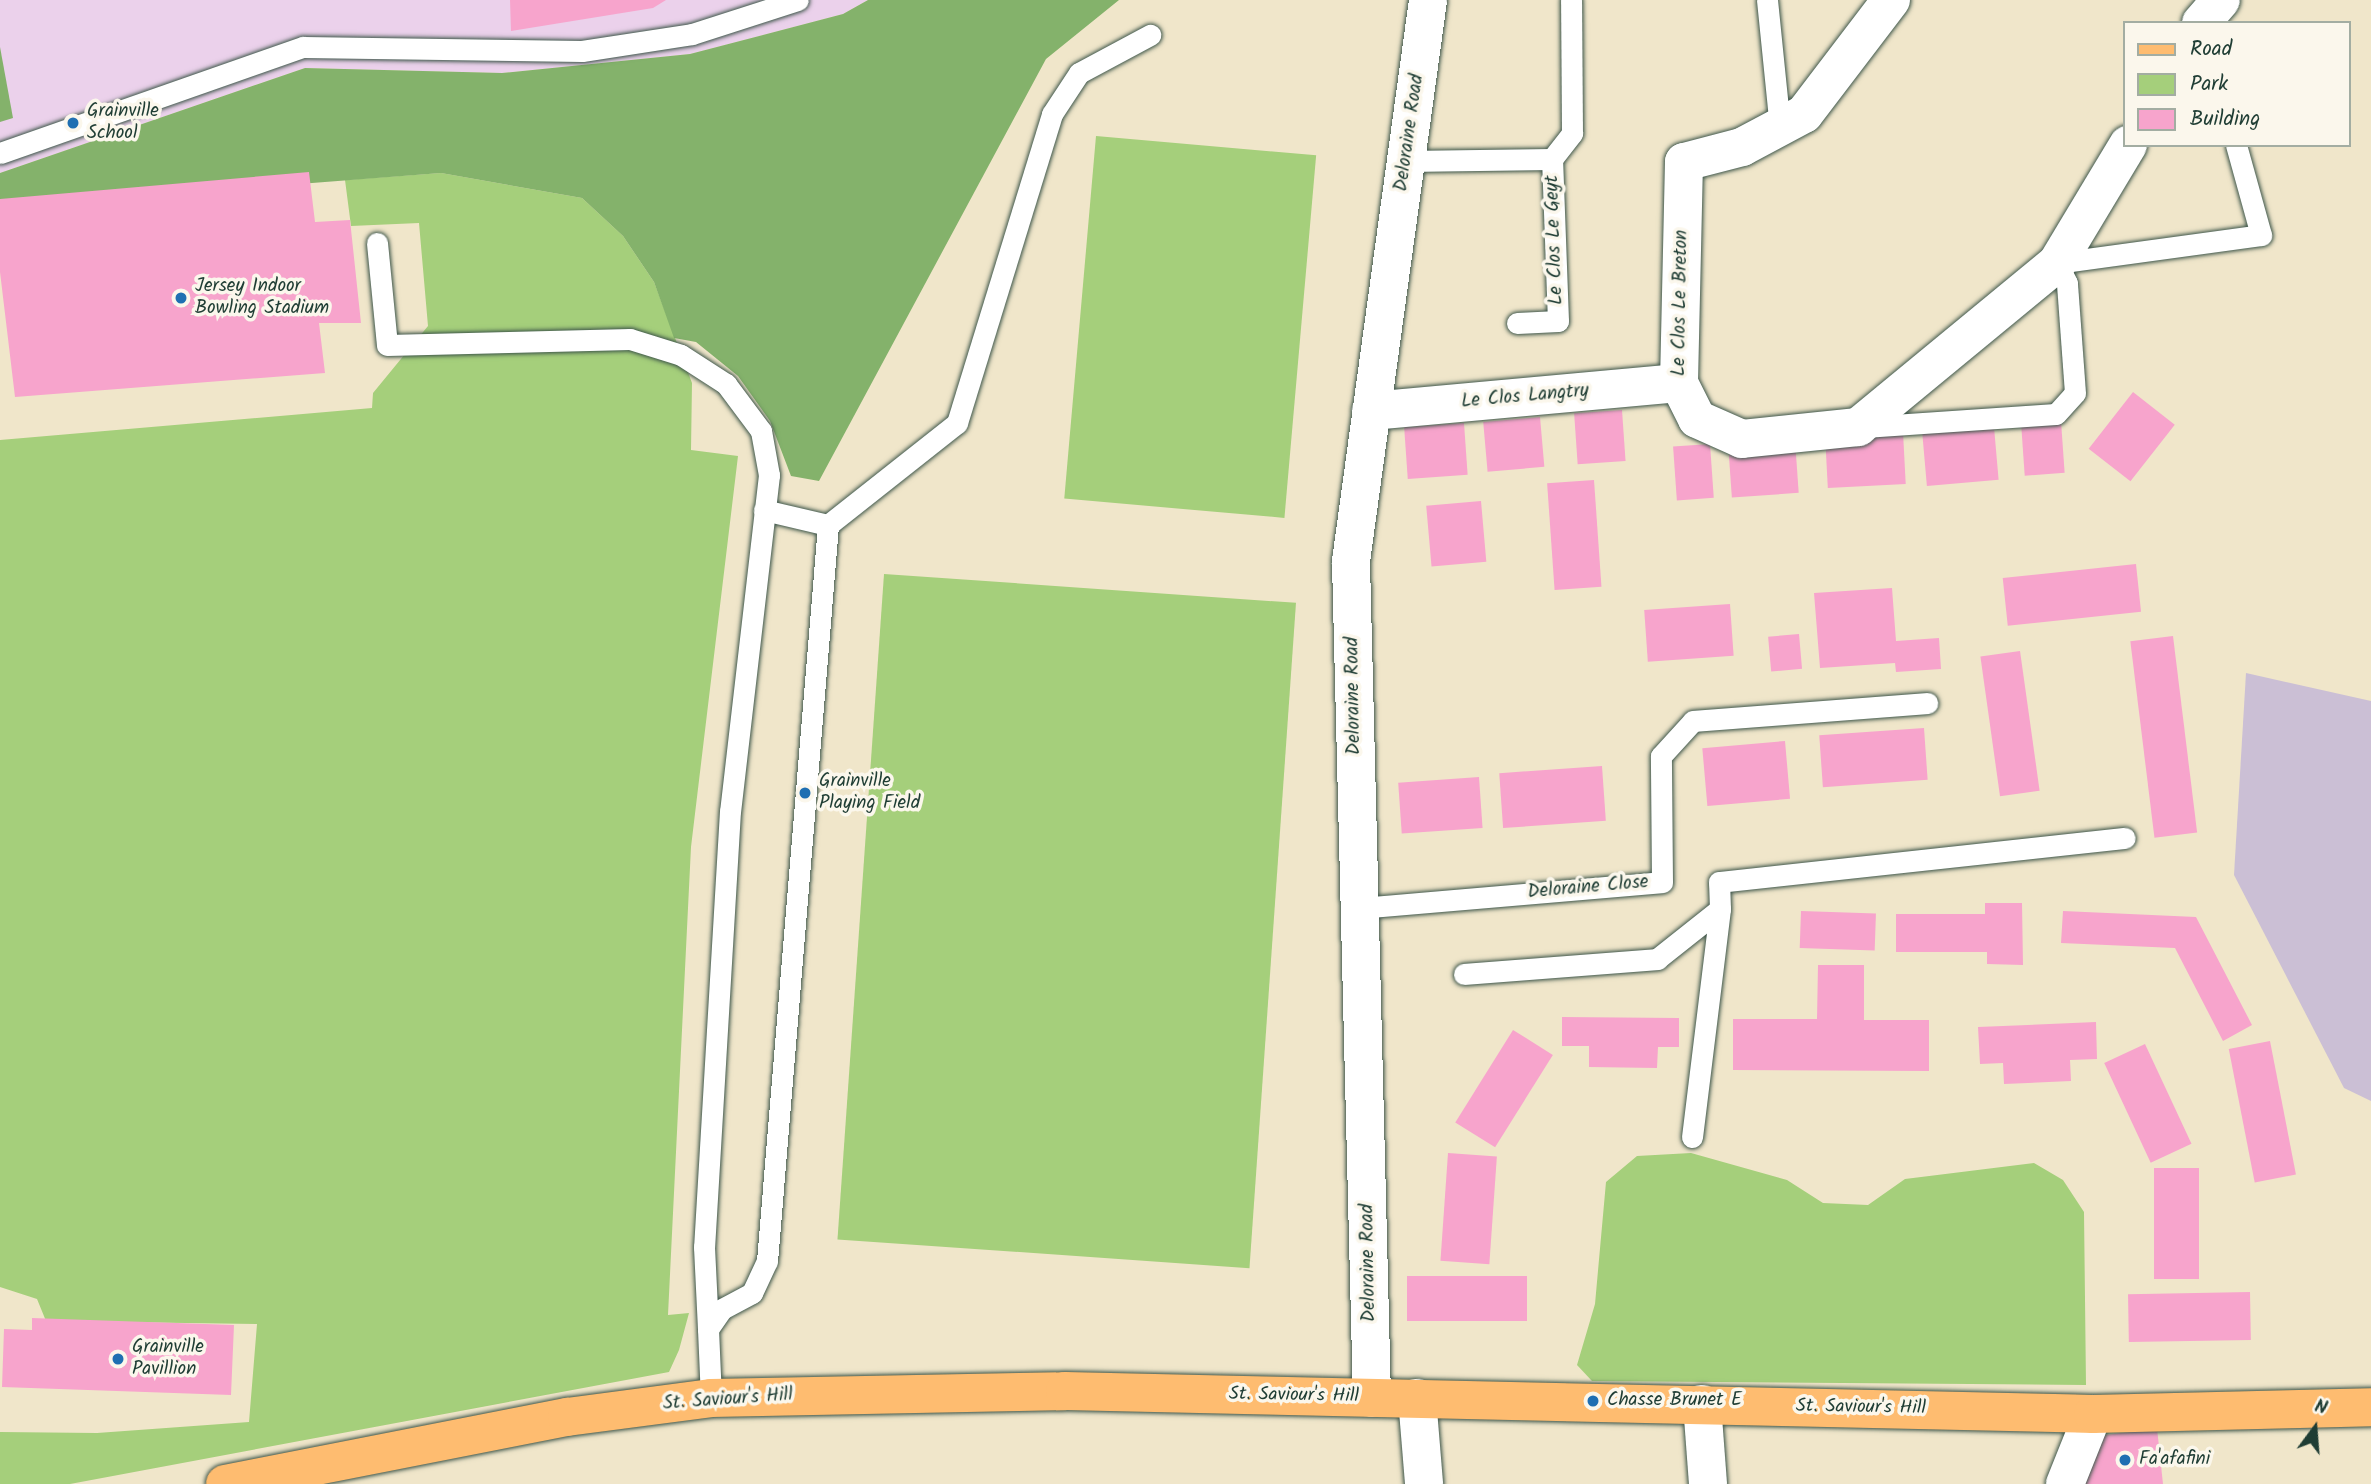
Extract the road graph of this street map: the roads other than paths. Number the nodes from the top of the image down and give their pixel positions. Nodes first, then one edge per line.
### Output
1 (797, 0) edge
2 (1428, 0) edge
3 (1571, 0) edge
4 (1767, 0) edge
5 (1891, 0) edge
6 (1150, 35) dead end
7 (1780, 127) junction
8 (2126, 147) edge
9 (2237, 147) edge
10 (0, 153) edge
11 (1552, 159) junction
12 (1406, 161) junction
13 (377, 243) dead end
14 (2057, 263) junction
15 (1517, 323) dead end
16 (1679, 383) junction
17 (1371, 411) junction
18 (1858, 427) junction
19 (765, 510) junction
20 (828, 525) junction
21 (1927, 704) dead end
22 (2125, 838) dead end
23 (1360, 908) junction
24 (1720, 909) junction
25 (1464, 974) dead end
26 (1692, 1137) dead end
27 (708, 1329) junction
28 (711, 1398) junction
29 (1372, 1398) junction
30 (1417, 1398) junction
31 (1702, 1404) junction
32 (2371, 1407) edge
33 (2093, 1414) junction
34 (225, 1484) edge
35 (1424, 1484) edge
36 (1708, 1484) edge
37 (2065, 1484) edge

1 - 10 lane
2 - 12 street, Deloraine Road
3 - 11 lane, Le Clos Le Geyt
4 - 7 lane
5 - 7 street, Le Clos Le Breton
6 - 20 lane
7 - 16 street, Le Clos Le Breton
8 - 14 street
9 - 14 lane
11 - 12 lane, Le Clos Le Geyt
11 - 15 lane, Le Clos Le Geyt
12 - 17 street, Deloraine Road
13 - 19 lane
14 - 18 street
14 - 18 lane, Le Clos Le Breton
16 - 17 street, Le Clos Langtry
16 - 18 street, Le Clos Le Breton
17 - 23 street, Deloraine Road
19 - 20 lane
19 - 27 lane
20 - 27 lane
21 - 23 lane, Deloraine Close
22 - 24 lane
23 - 29 street, Deloraine Road
24 - 25 lane
24 - 26 lane
27 - 28 lane
28 - 29 main road, St. Saviour's Hill
28 - 34 main road, St. Saviour's Hill
29 - 30 main road, St. Saviour's Hill
30 - 31 main road, St. Saviour's Hill
30 - 35 street
31 - 33 main road, St. Saviour's Hill
31 - 36 street
32 - 33 main road, St. Saviour's Hill
33 - 37 street

